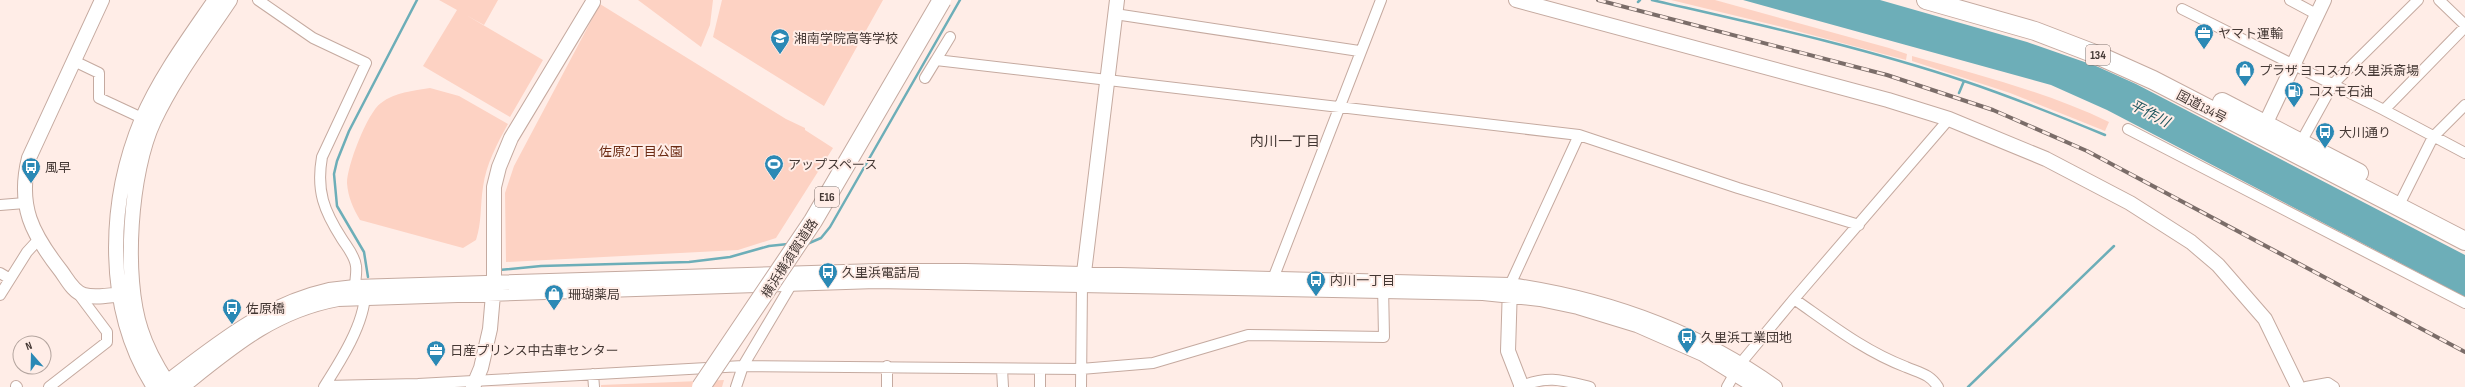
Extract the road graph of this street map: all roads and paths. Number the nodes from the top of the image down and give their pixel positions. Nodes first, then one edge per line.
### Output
1 (102, 0) edge
2 (215, 0) edge
3 (230, 0) edge
4 (258, 0) edge
5 (942, 0) edge
6 (949, 0) edge
7 (1117, 0) edge
8 (1381, 0) edge
9 (1516, 0) edge
10 (1926, 0) edge
11 (1963, 0) edge
12 (2290, 0) edge
13 (2324, 0) edge
14 (2418, 0) edge
15 (2439, 0) edge
16 (593, 2) dead end
17 (2182, 9) dead end
18 (1115, 14) junction
19 (2318, 15) junction
20 (2465, 26) edge
21 (950, 37) dead end
22 (1359, 51) junction
23 (936, 60) junction
24 (74, 61) junction
25 (2293, 64) junction
26 (925, 78) dead end
27 (1107, 81) junction
28 (2333, 84) junction
29 (2465, 105) edge
30 (1340, 107) junction
31 (2384, 110) junction
32 (142, 118) junction
33 (1949, 119) junction
34 (2128, 129) dead end
35 (2262, 130) junction
36 (1579, 135) junction
37 (2433, 137) junction
38 (2301, 142) junction
39 (2465, 153) edge
40 (2400, 202) junction
41 (25, 203) junction
42 (0, 205) edge
43 (1858, 225) junction
44 (2465, 229) edge
45 (38, 240) junction
46 (2465, 241) edge
47 (0, 273) edge
48 (794, 277) junction
49 (10, 279) junction
50 (1083, 279) junction
51 (1271, 283) junction
52 (1383, 285) junction
53 (493, 288) junction
54 (1510, 290) junction
55 (362, 291) junction
56 (77, 292) junction
57 (127, 293) junction
58 (0, 295) edge
59 (1794, 299) junction
60 (2465, 304) edge
61 (743, 366) junction
62 (887, 366) junction
63 (1002, 369) junction
64 (1040, 369) junction
65 (1081, 369) junction
66 (1738, 369) junction
67 (593, 374) junction
68 (475, 383) edge
69 (167, 386) edge
70 (324, 386) edge
71 (49, 387) edge
72 (594, 387) edge
73 (701, 387) edge
74 (709, 387) edge
75 (736, 387) edge
76 (887, 387) edge
77 (1003, 387) edge
78 (1040, 387) edge
79 (1082, 387) edge
80 (1521, 387) edge
81 (1590, 387) edge
82 (1727, 387) edge
83 (1756, 387) edge
84 (1775, 387) edge
85 (1938, 387) edge
86 (2298, 387) edge
87 (2306, 387) edge
88 (2334, 387) edge

1 - 24 street
2 - 32 street
3 - 57 street
4 - 55 street
5 - 73 highway, 横浜横須賀道路 / E16, bridge
6 - 74 highway, 横浜横須賀道路 / E16
7 - 18 street
8 - 22 street
9 - 33 street
10 - 35 highway, 国道134号 / 134
11 - 35 highway, 国道134号 / 134
12 - 19 street
13 - 19 street
14 - 28 street
15 - 20 street
16 - 53 street
17 - 25 street
18 - 22 street
18 - 27 street
19 - 25 street
20 - 31 street
21 - 23 street
22 - 30 street
23 - 26 street
23 - 27 street
24 - 32 street
24 - 41 street
25 - 28 street
25 - 35 street
27 - 30 street
27 - 50 street
28 - 31 street
28 - 38 street
29 - 37 street
30 - 36 street
30 - 51 street
31 - 37 street
32 - 57 street
33 - 43 street
33 - 86 street
34 - 60 street
35 - 38 highway, 国道134号 / 134
35 - 40 highway, 国道134号 / 134
36 - 43 street
36 - 54 street
37 - 39 street
37 - 40 street
38 - 40 highway, 国道134号 / 134
40 - 44 highway, 国道134号 / 134
40 - 46 highway, 国道134号 / 134
41 - 42 street
41 - 45 street
43 - 59 street
45 - 49 street
45 - 56 street
47 - 49 street
48 - 50 street
48 - 53 street
48 - 61 street
49 - 58 street
50 - 51 street
50 - 65 street
51 - 52 street
52 - 54 street
52 - 65 street
53 - 55 street
53 - 68 street
54 - 66 street
54 - 80 street
55 - 69 street
55 - 70 street
56 - 57 street
56 - 71 street
57 - 69 street
59 - 66 street
59 - 85 street
61 - 62 street
61 - 67 street
61 - 75 street
62 - 63 street
62 - 76 street
63 - 64 street
63 - 77 street
64 - 65 street
64 - 78 street
65 - 79 street
66 - 82 street
66 - 83 street
66 - 84 street
67 - 68 street
67 - 72 street
68 - 70 street
80 - 81 street
87 - 88 street

